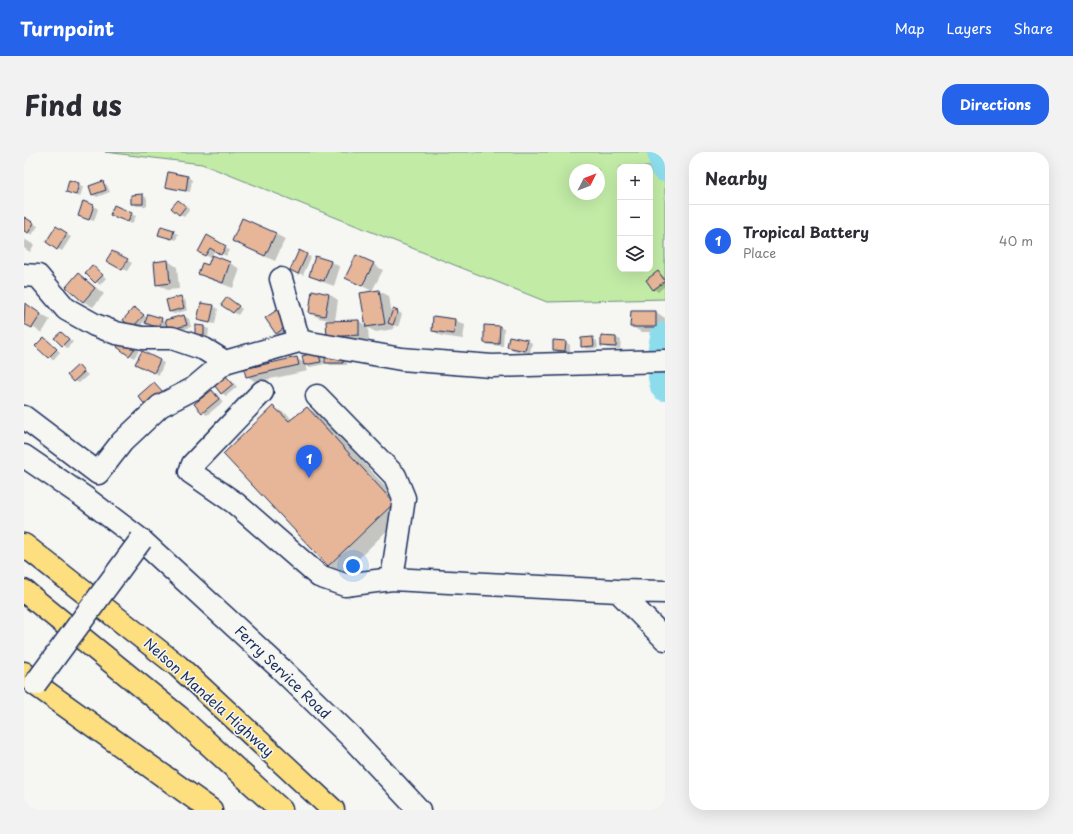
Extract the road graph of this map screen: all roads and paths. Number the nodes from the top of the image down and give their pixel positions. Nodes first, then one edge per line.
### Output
1 (24, 275) edge
2 (281, 279) dead end
3 (299, 341) junction
4 (665, 361) edge
5 (225, 362) junction
6 (262, 392) dead end
7 (317, 396) dead end
8 (24, 417) edge
9 (24, 456) edge
10 (141, 540) junction
11 (24, 545) edge
12 (392, 579) junction
13 (24, 591) edge
14 (618, 591) junction
15 (665, 592) edge
16 (665, 639) edge
17 (30, 678) edge
18 (211, 810) edge
19 (281, 810) edge
20 (333, 810) edge
21 (419, 810) edge

1 - 5 street
2 - 3 street
3 - 4 street
3 - 5 street
5 - 8 street
6 - 12 street
7 - 12 street
9 - 10 street, Ferry Service Road
10 - 17 street, bridge
10 - 21 street, Ferry Service Road
11 - 20 highway, Nelson Mandela Highway
12 - 14 street
13 - 19 highway
14 - 15 street
14 - 16 street
17 - 18 highway

